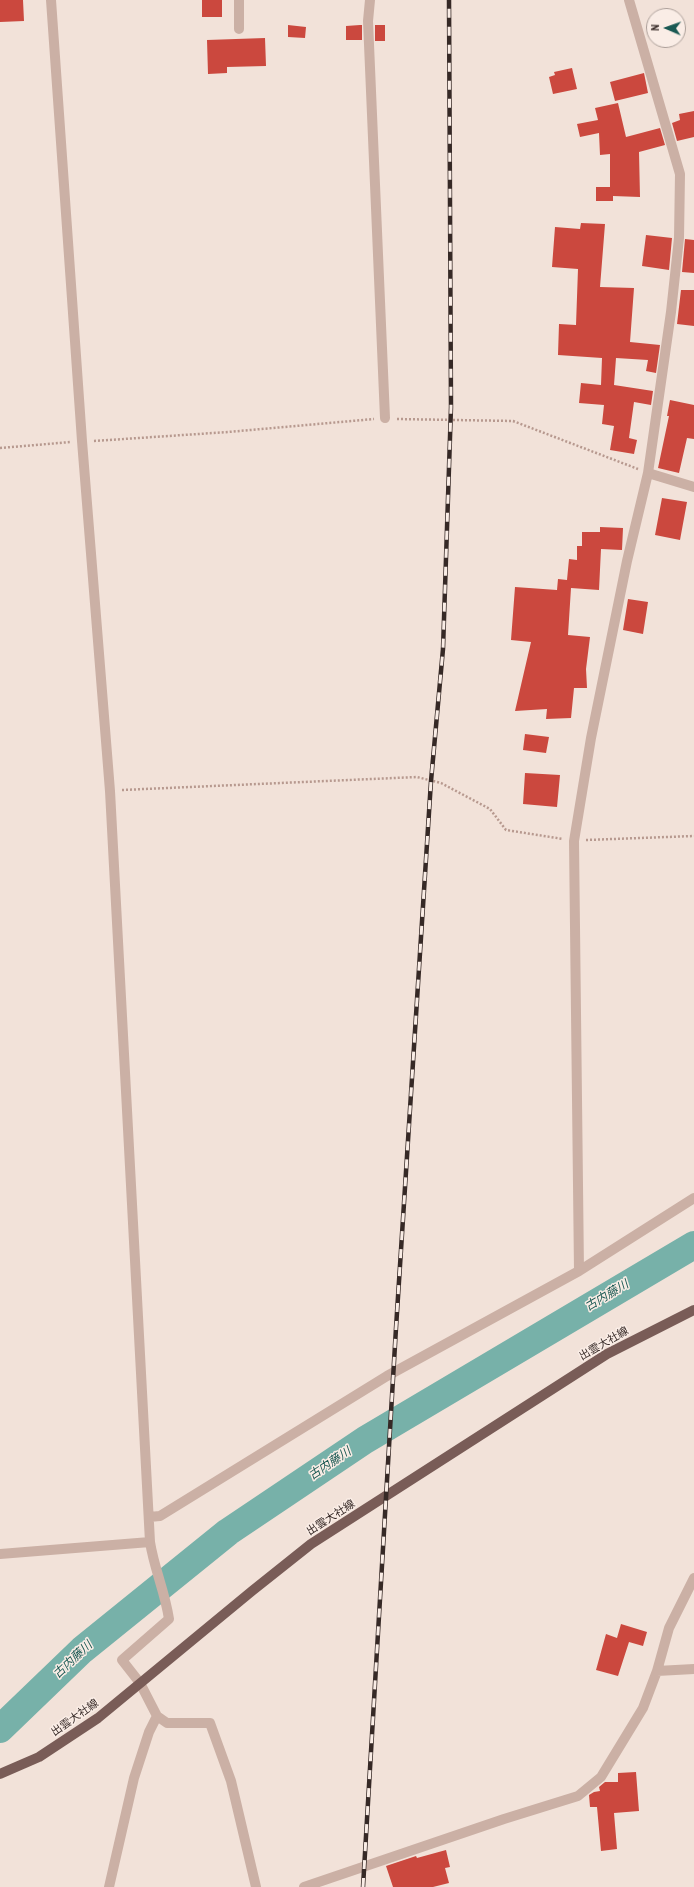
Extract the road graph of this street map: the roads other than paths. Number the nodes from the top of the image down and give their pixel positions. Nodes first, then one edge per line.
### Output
1 (51, 0) edge
2 (239, 0) edge
3 (370, 0) edge
4 (629, 0) edge
5 (239, 29) dead end
6 (385, 418) road end
7 (648, 472) junction
8 (694, 487) edge
9 (694, 1198) edge
10 (579, 1271) junction
11 (694, 1310) edge
12 (149, 1516) junction
13 (150, 1542) junction
14 (0, 1554) edge
15 (694, 1578) edge
16 (694, 1668) edge
17 (657, 1671) junction
18 (140, 1683) junction
19 (157, 1716) junction
20 (0, 1774) edge
21 (109, 1887) edge
22 (256, 1887) edge
23 (304, 1887) edge

1 - 12 street
2 - 5 street
3 - 6 street
4 - 7 street
7 - 8 street
7 - 10 street
9 - 10 street
10 - 12 street
11 - 18 main road, 出雲大社線
12 - 13 street
13 - 14 street
13 - 18 street
15 - 17 street
16 - 17 street
17 - 23 street
18 - 19 street
18 - 20 main road, 出雲大社線
19 - 21 street
19 - 22 street

